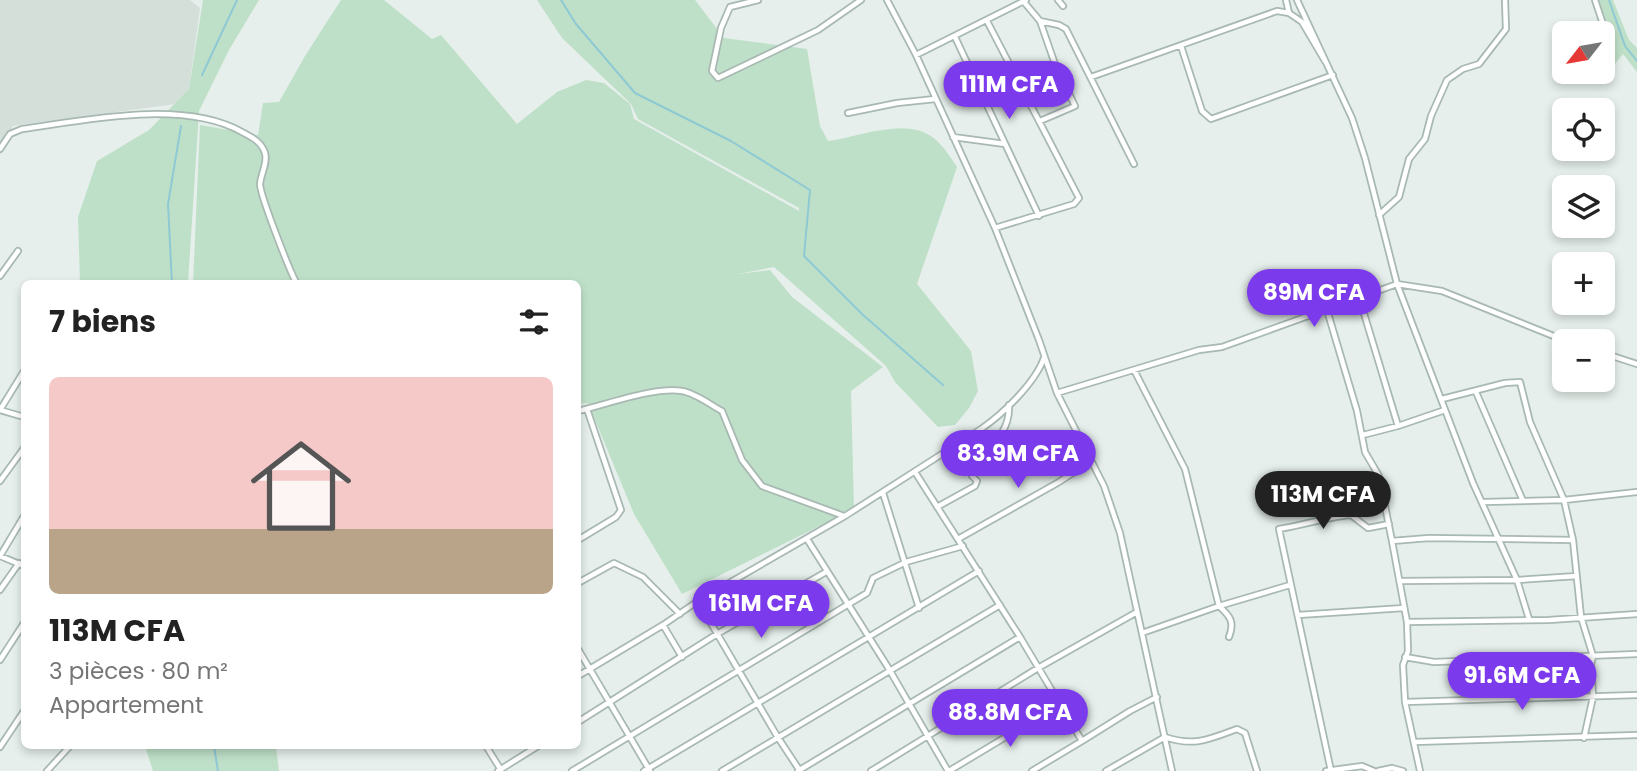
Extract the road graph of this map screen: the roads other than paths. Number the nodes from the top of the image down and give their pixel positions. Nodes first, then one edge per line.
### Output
1 (758, 0) edge
2 (862, 0) edge
3 (887, 0) edge
4 (1058, 0) edge
5 (1286, 0) edge
6 (1297, 0) edge
7 (1505, 0) edge
8 (1595, 0) edge
9 (1025, 1) edge
10 (1063, 6) dead end
11 (1290, 13) junction
12 (987, 21) junction
13 (1040, 21) junction
14 (1602, 21) edge
15 (955, 37) junction
16 (1181, 46) junction
17 (916, 55) junction
18 (1330, 66) junction
19 (1333, 75) junction
20 (1091, 77) junction
21 (935, 99) junction
22 (848, 113) dead end
23 (1040, 121) junction
24 (953, 137) junction
25 (1006, 144) junction
26 (0, 149) edge
27 (1134, 164) dead end
28 (1379, 215) junction
29 (1040, 216) junction
30 (995, 228) junction
31 (18, 251) dead end
32 (0, 276) edge
33 (295, 280) edge
34 (1397, 284) junction
35 (1359, 298) junction
36 (1327, 310) junction
37 (1552, 335) edge
38 (1044, 357) junction
39 (1615, 357) edge
40 (1637, 364) edge
41 (1134, 370) junction
42 (21, 376) edge
43 (1476, 392) junction
44 (1057, 393) junction
45 (1442, 400) junction
46 (1009, 405) junction
47 (587, 409) junction
48 (0, 410) edge
49 (581, 410) edge
50 (1445, 410) junction
51 (21, 416) edge
52 (1398, 426) junction
53 (1363, 435) junction
54 (21, 451) edge
55 (1091, 461) junction
56 (915, 472) junction
57 (0, 481) edge
58 (1637, 492) edge
59 (883, 493) junction
60 (1564, 500) junction
61 (1523, 501) junction
62 (1483, 502) junction
63 (937, 507) junction
64 (845, 516) junction
65 (21, 521) edge
66 (1389, 524) junction
67 (581, 538) edge
68 (807, 539) junction
69 (958, 539) junction
70 (1499, 540) junction
71 (1573, 540) junction
72 (1392, 541) junction
73 (963, 546) junction
74 (0, 556) edge
75 (906, 562) junction
76 (21, 565) edge
77 (21, 566) edge
78 (979, 571) junction
79 (826, 572) junction
80 (1577, 576) junction
81 (1517, 580) junction
82 (581, 581) edge
83 (1400, 581) junction
84 (1290, 585) junction
85 (0, 590) edge
86 (698, 601) junction
87 (1000, 604) junction
88 (847, 605) junction
89 (1219, 606) junction
90 (919, 608) junction
91 (1404, 608) junction
92 (1137, 612) junction
93 (680, 614) junction
94 (1637, 614) edge
95 (1298, 615) junction
96 (1581, 617) junction
97 (1530, 619) junction
98 (1407, 622) junction
99 (663, 625) junction
100 (21, 628) edge
101 (1142, 633) junction
102 (717, 634) junction
103 (1020, 637) junction
104 (1229, 637) dead end
105 (868, 638) junction
106 (581, 654) edge
107 (1637, 654) edge
108 (1593, 656) junction
109 (682, 657) junction
110 (1405, 657) junction
111 (0, 660) edge
112 (1038, 668) junction
113 (589, 669) junction
114 (739, 669) junction
115 (889, 669) junction
116 (581, 674) edge
117 (1637, 695) edge
118 (1593, 697) junction
119 (1157, 698) junction
120 (1405, 702) junction
121 (757, 703) junction
122 (908, 703) junction
123 (609, 704) junction
124 (1059, 705) junction
125 (21, 716) edge
126 (581, 720) edge
127 (1637, 735) edge
128 (630, 736) junction
129 (777, 736) junction
130 (1164, 737) junction
131 (929, 738) junction
132 (1584, 738) junction
133 (1082, 741) junction
134 (1414, 742) junction
135 (0, 747) edge
136 (67, 749) edge
137 (488, 749) edge
138 (533, 749) edge
139 (500, 770) edge
140 (647, 770) edge
141 (47, 771) edge
142 (572, 771) edge
143 (722, 771) edge
144 (800, 771) edge
145 (872, 771) edge
146 (948, 771) edge
147 (1031, 771) edge
148 (1106, 771) edge
149 (1172, 771) edge
150 (1259, 771) edge
151 (1329, 771) edge
152 (1376, 771) edge
153 (1403, 771) edge
154 (1420, 771) edge

1 - 2 street
3 - 17 street
4 - 10 street
5 - 11 street
6 - 18 street
7 - 28 street
8 - 14 street
9 - 12 street
9 - 13 street
11 - 16 street
11 - 18 street
12 - 15 street
12 - 23 street
13 - 20 street
13 - 23 street
15 - 17 street
15 - 25 street
16 - 19 street
16 - 20 street
17 - 21 street
18 - 19 street
19 - 28 street
20 - 27 street
21 - 22 street
21 - 24 street
23 - 29 street
24 - 25 street
24 - 30 street
25 - 29 street
26 - 33 street
28 - 34 street
29 - 30 street
30 - 38 street
31 - 32 street
34 - 35 street
34 - 37 street
34 - 45 street
35 - 36 street
35 - 52 street
36 - 41 street
36 - 53 street
38 - 44 street
38 - 46 street
39 - 40 street
41 - 44 street
41 - 89 street
42 - 48 street
43 - 45 street
43 - 60 street
43 - 61 street
44 - 55 street
45 - 50 street
46 - 56 street
46 - 63 street
47 - 49 street
47 - 64 street
47 - 67 street
48 - 51 street
50 - 52 street
50 - 62 street
52 - 53 street
53 - 66 street
54 - 57 street
55 - 69 street
55 - 92 street
56 - 59 street
56 - 63 street
58 - 60 street
59 - 64 street
59 - 75 street
60 - 61 street
60 - 71 street
61 - 62 street
62 - 70 street
63 - 69 street
64 - 68 street
65 - 74 street
66 - 72 street
66 - 84 street
68 - 79 street
68 - 86 street
69 - 73 street
70 - 71 street
70 - 72 street
70 - 81 street
71 - 80 street
72 - 83 street
73 - 75 street
73 - 78 street
74 - 76 street
75 - 88 street
75 - 90 street
77 - 85 street
78 - 87 street
78 - 90 street
79 - 88 street
79 - 102 street
80 - 81 street
80 - 96 street
81 - 83 street
81 - 97 street
82 - 93 street
83 - 91 street
84 - 89 street
84 - 95 street
86 - 93 street
86 - 102 street
87 - 103 street
87 - 115 street
88 - 105 street
88 - 114 street
89 - 101 street
89 - 104 street
90 - 105 street
91 - 95 street
91 - 98 street
92 - 101 street
92 - 112 street
93 - 99 street
94 - 96 street
95 - 151 street
96 - 97 street
96 - 108 street
97 - 98 street
98 - 110 street
99 - 109 street
99 - 113 street
100 - 111 street
101 - 119 street
102 - 109 street
102 - 114 street
103 - 112 street
103 - 122 street
105 - 115 street
105 - 121 street
106 - 113 street
107 - 108 street
108 - 110 street
108 - 118 street
109 - 123 street
110 - 120 street
112 - 124 street
112 - 131 street
113 - 116 street
113 - 123 street
114 - 121 street
114 - 128 street
115 - 122 street
115 - 129 street
117 - 118 street
118 - 120 street
118 - 132 street
119 - 130 street
119 - 133 street
120 - 134 street
121 - 129 street
121 - 140 street
122 - 131 street
122 - 144 street
123 - 126 street
123 - 128 street
124 - 133 street
124 - 146 street
125 - 135 street
127 - 132 street
128 - 140 street
128 - 142 street
129 - 143 street
129 - 144 street
130 - 148 street
130 - 149 street
130 - 150 street
131 - 145 street
131 - 146 street
132 - 134 street
133 - 147 street
134 - 154 street
136 - 141 street
137 - 139 street
138 - 139 street
151 - 152 street
152 - 153 street

